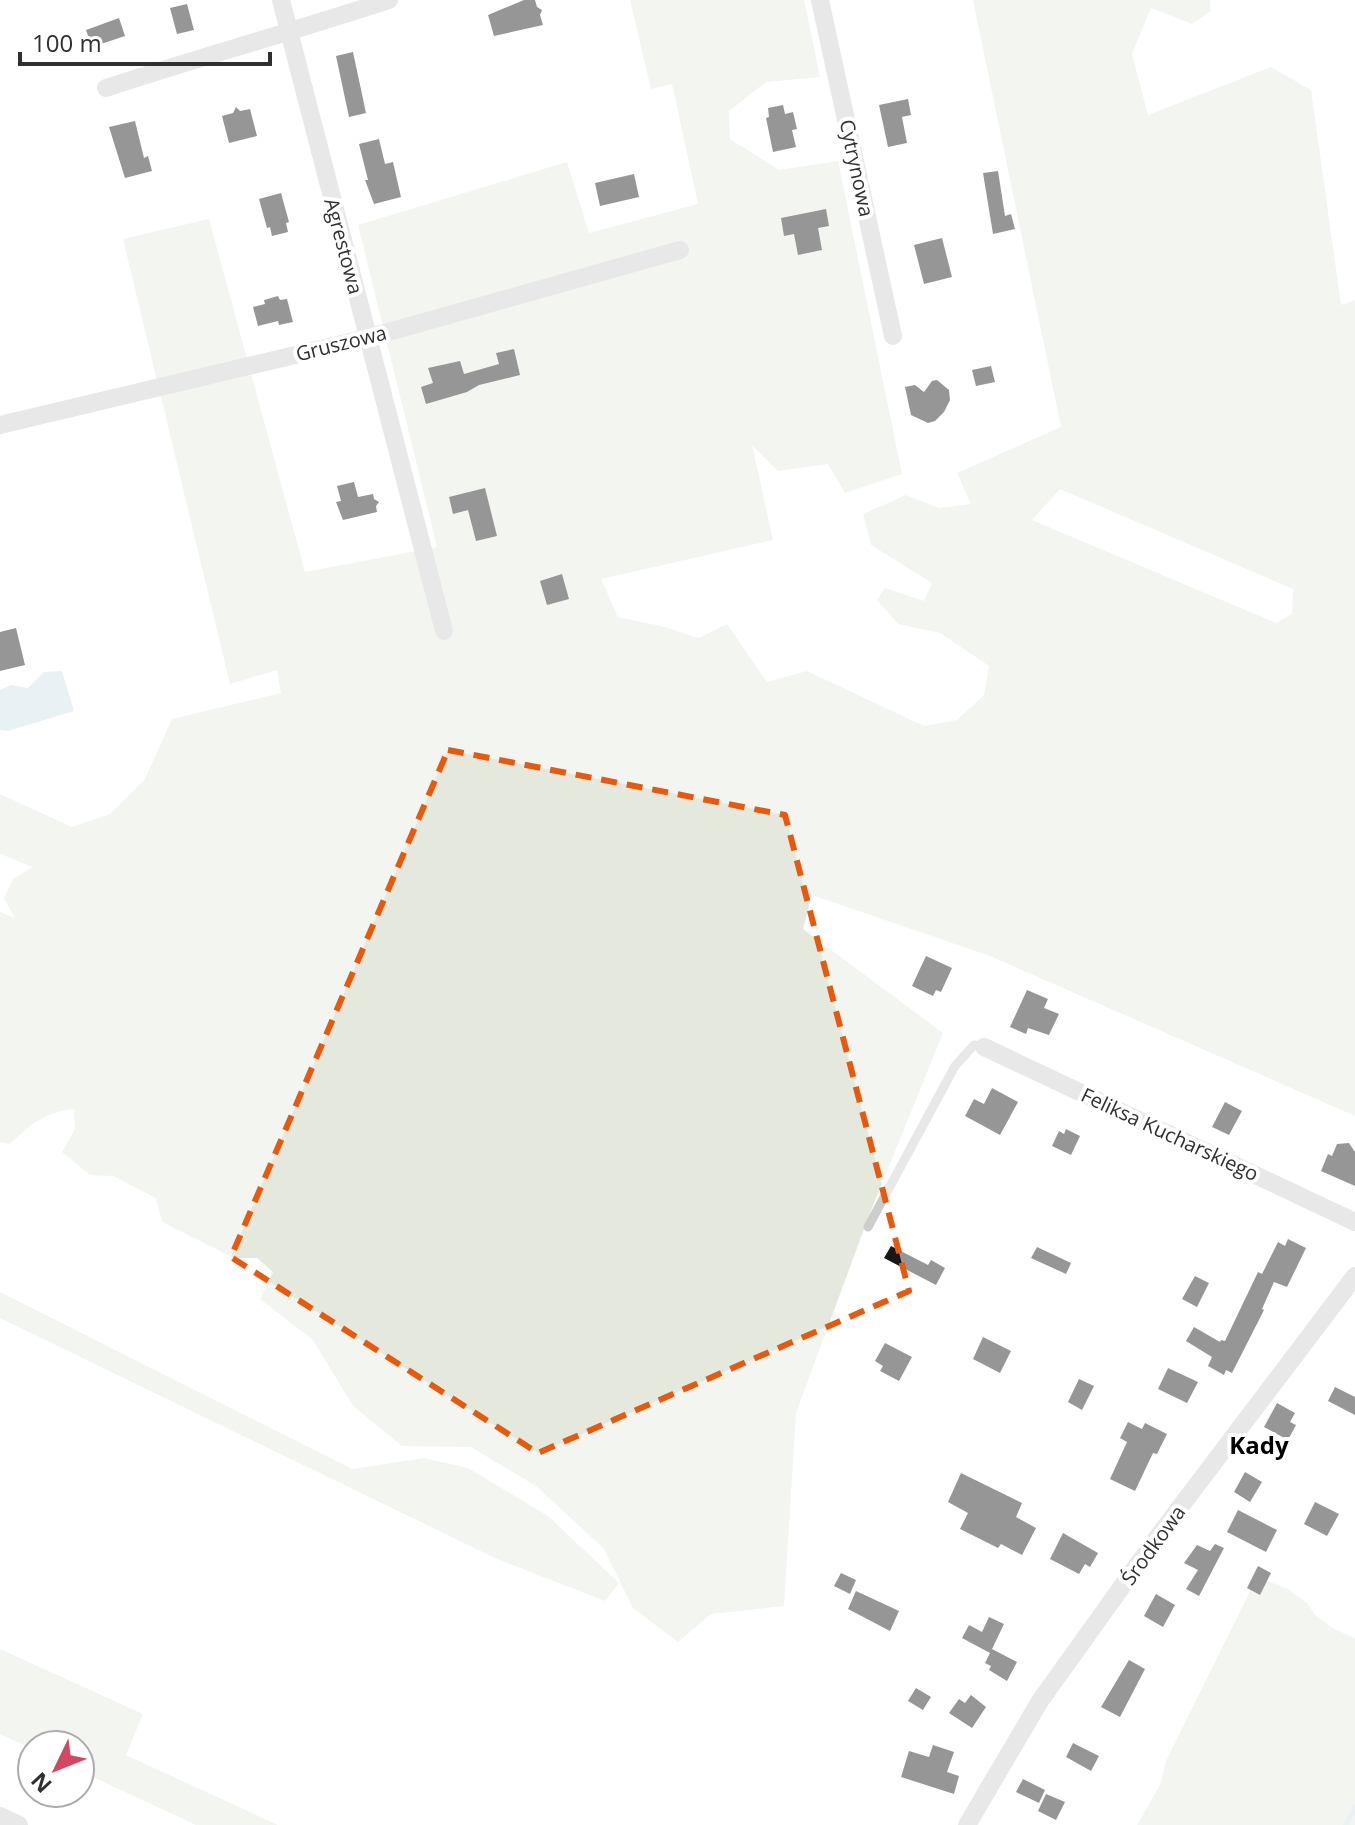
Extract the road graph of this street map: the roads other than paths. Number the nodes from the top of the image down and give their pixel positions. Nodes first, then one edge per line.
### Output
1 (281, 0) edge
2 (389, 0) edge
3 (820, 0) edge
4 (288, 33) junction
5 (106, 88) dead end
6 (680, 250) dead end
7 (893, 336) dead end
8 (367, 338) junction
9 (0, 425) edge
10 (444, 631) dead end
11 (984, 1047) joint
12 (1355, 1222) edge
13 (868, 1227) dead end
14 (1355, 1276) edge
15 (0, 1816) edge
16 (19, 1825) edge
17 (967, 1825) edge

1 - 4 street, Agrestowa
2 - 4 street
3 - 7 street, Cytrynowa
4 - 5 street
4 - 8 street, Agrestowa
6 - 8 street, Gruszowa
8 - 9 street, Gruszowa
8 - 10 street, Agrestowa
11 - 12 street, Feliksa Kucharskiego
11 - 13 lane
14 - 17 street, Środkowa
15 - 16 street

